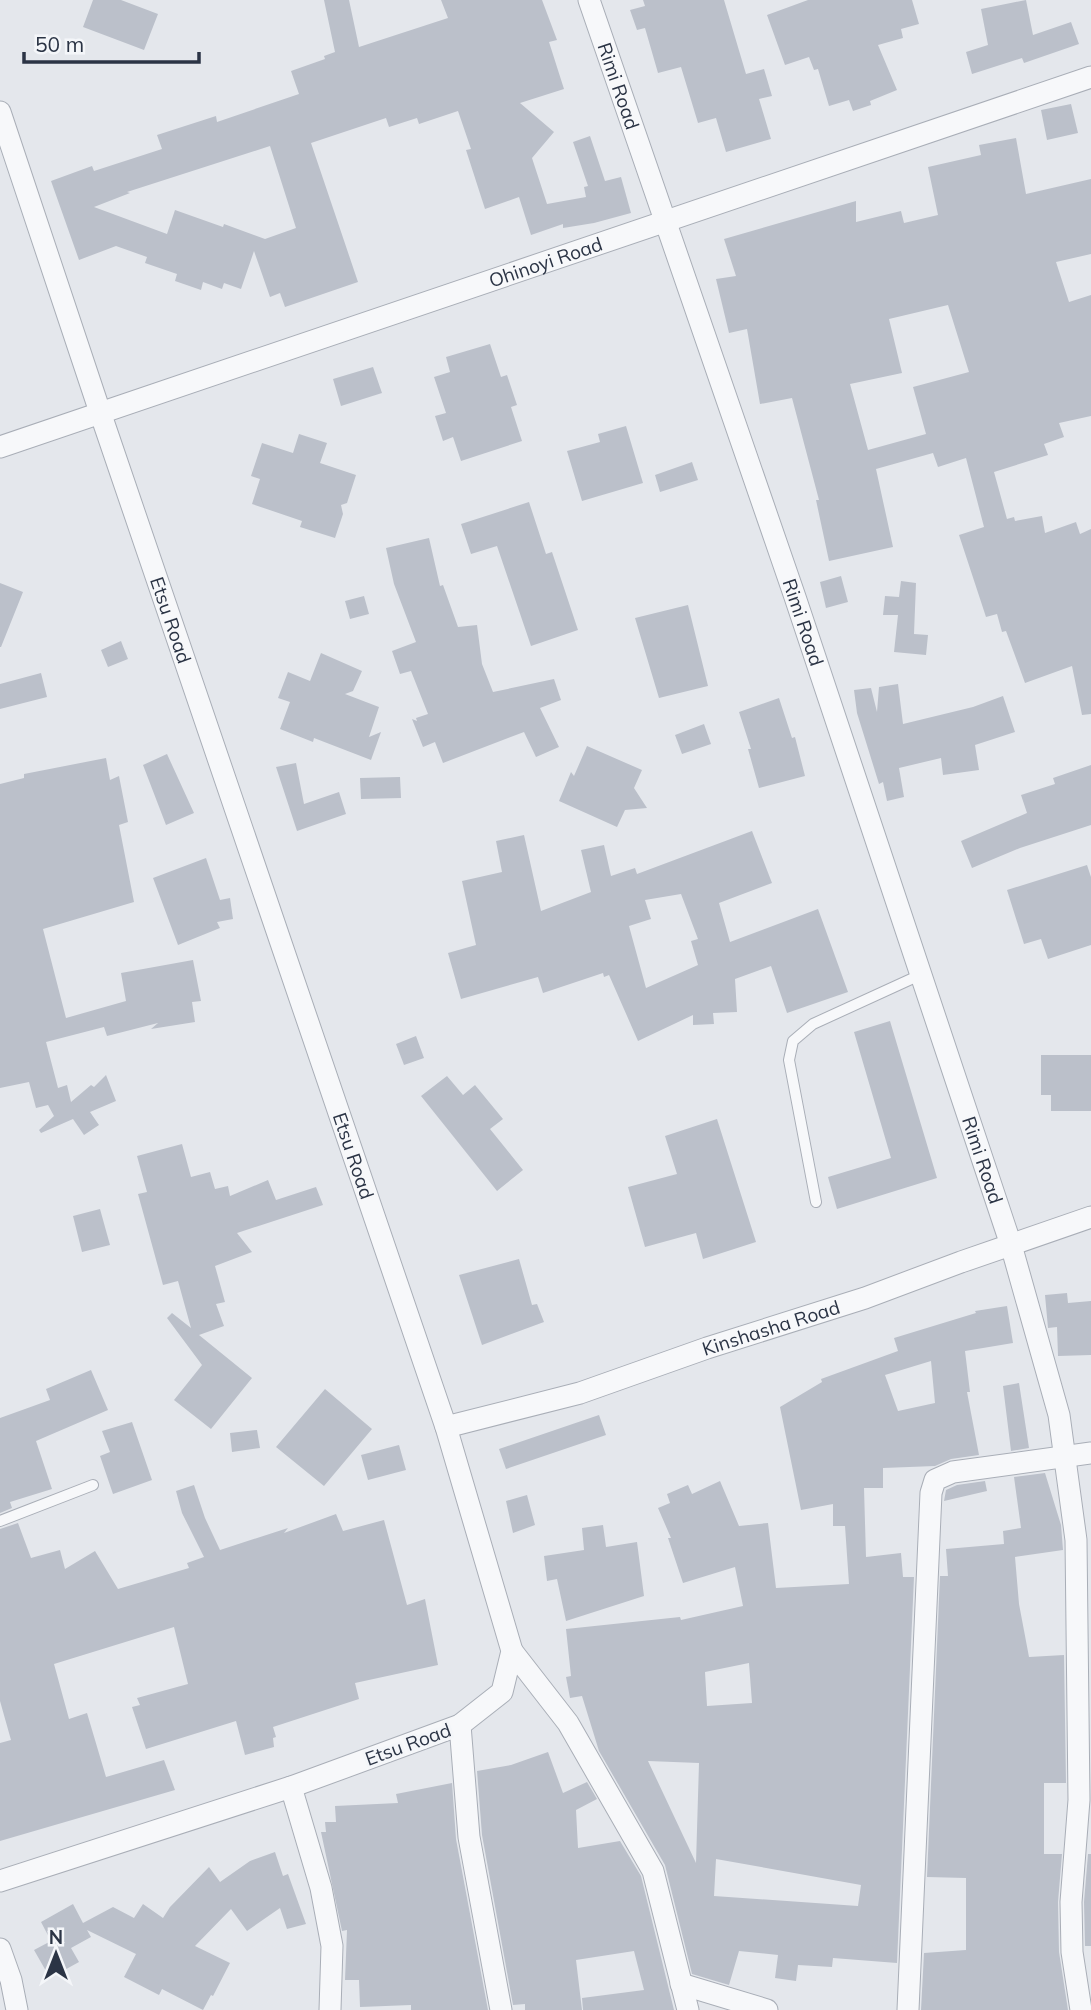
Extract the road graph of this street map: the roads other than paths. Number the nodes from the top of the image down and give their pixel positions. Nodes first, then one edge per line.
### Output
1 (589, 0) edge
2 (1091, 77) edge
3 (0, 111) edge
4 (5, 144) edge
5 (665, 221) junction
6 (100, 412) junction
7 (0, 447) edge
8 (920, 975) junction
9 (816, 1202) dead end
10 (1091, 1217) edge
11 (1011, 1245) junction
12 (446, 1427) junction
13 (1091, 1453) edge
14 (1065, 1458) junction
15 (93, 1485) dead end
16 (0, 1521) edge
17 (512, 1651) junction
18 (460, 1725) junction
19 (291, 1787) junction
20 (0, 1881) edge
21 (0, 1949) edge
22 (681, 1984) junction
23 (17, 2010) edge
24 (330, 2010) edge
25 (501, 2010) edge
26 (688, 2010) edge
27 (767, 2010) edge
28 (908, 2010) edge
29 (1081, 2010) edge

1 - 5 street, Rimi Road
2 - 5 street, Ohinoyi Road
3 - 4 street, Etsu Road
4 - 6 street, Etsu Road
5 - 6 street, Ohinoyi Road
5 - 8 street, Rimi Road
6 - 7 street, Ohinoyi Road
6 - 12 street, Etsu Road
8 - 9 lane
8 - 11 street, Rimi Road
10 - 11 street, Kinshasha Road
11 - 12 street, Kinshasha Road
11 - 14 street, Rimi Road
12 - 17 street, Etsu Road
13 - 14 street
14 - 28 street
14 - 29 street, Rimi Road
15 - 16 lane
17 - 18 street, Etsu Road
17 - 22 street
18 - 19 street, Etsu Road
18 - 25 street
19 - 20 street, Etsu Road
19 - 24 street
21 - 23 street
22 - 26 street
22 - 27 street

